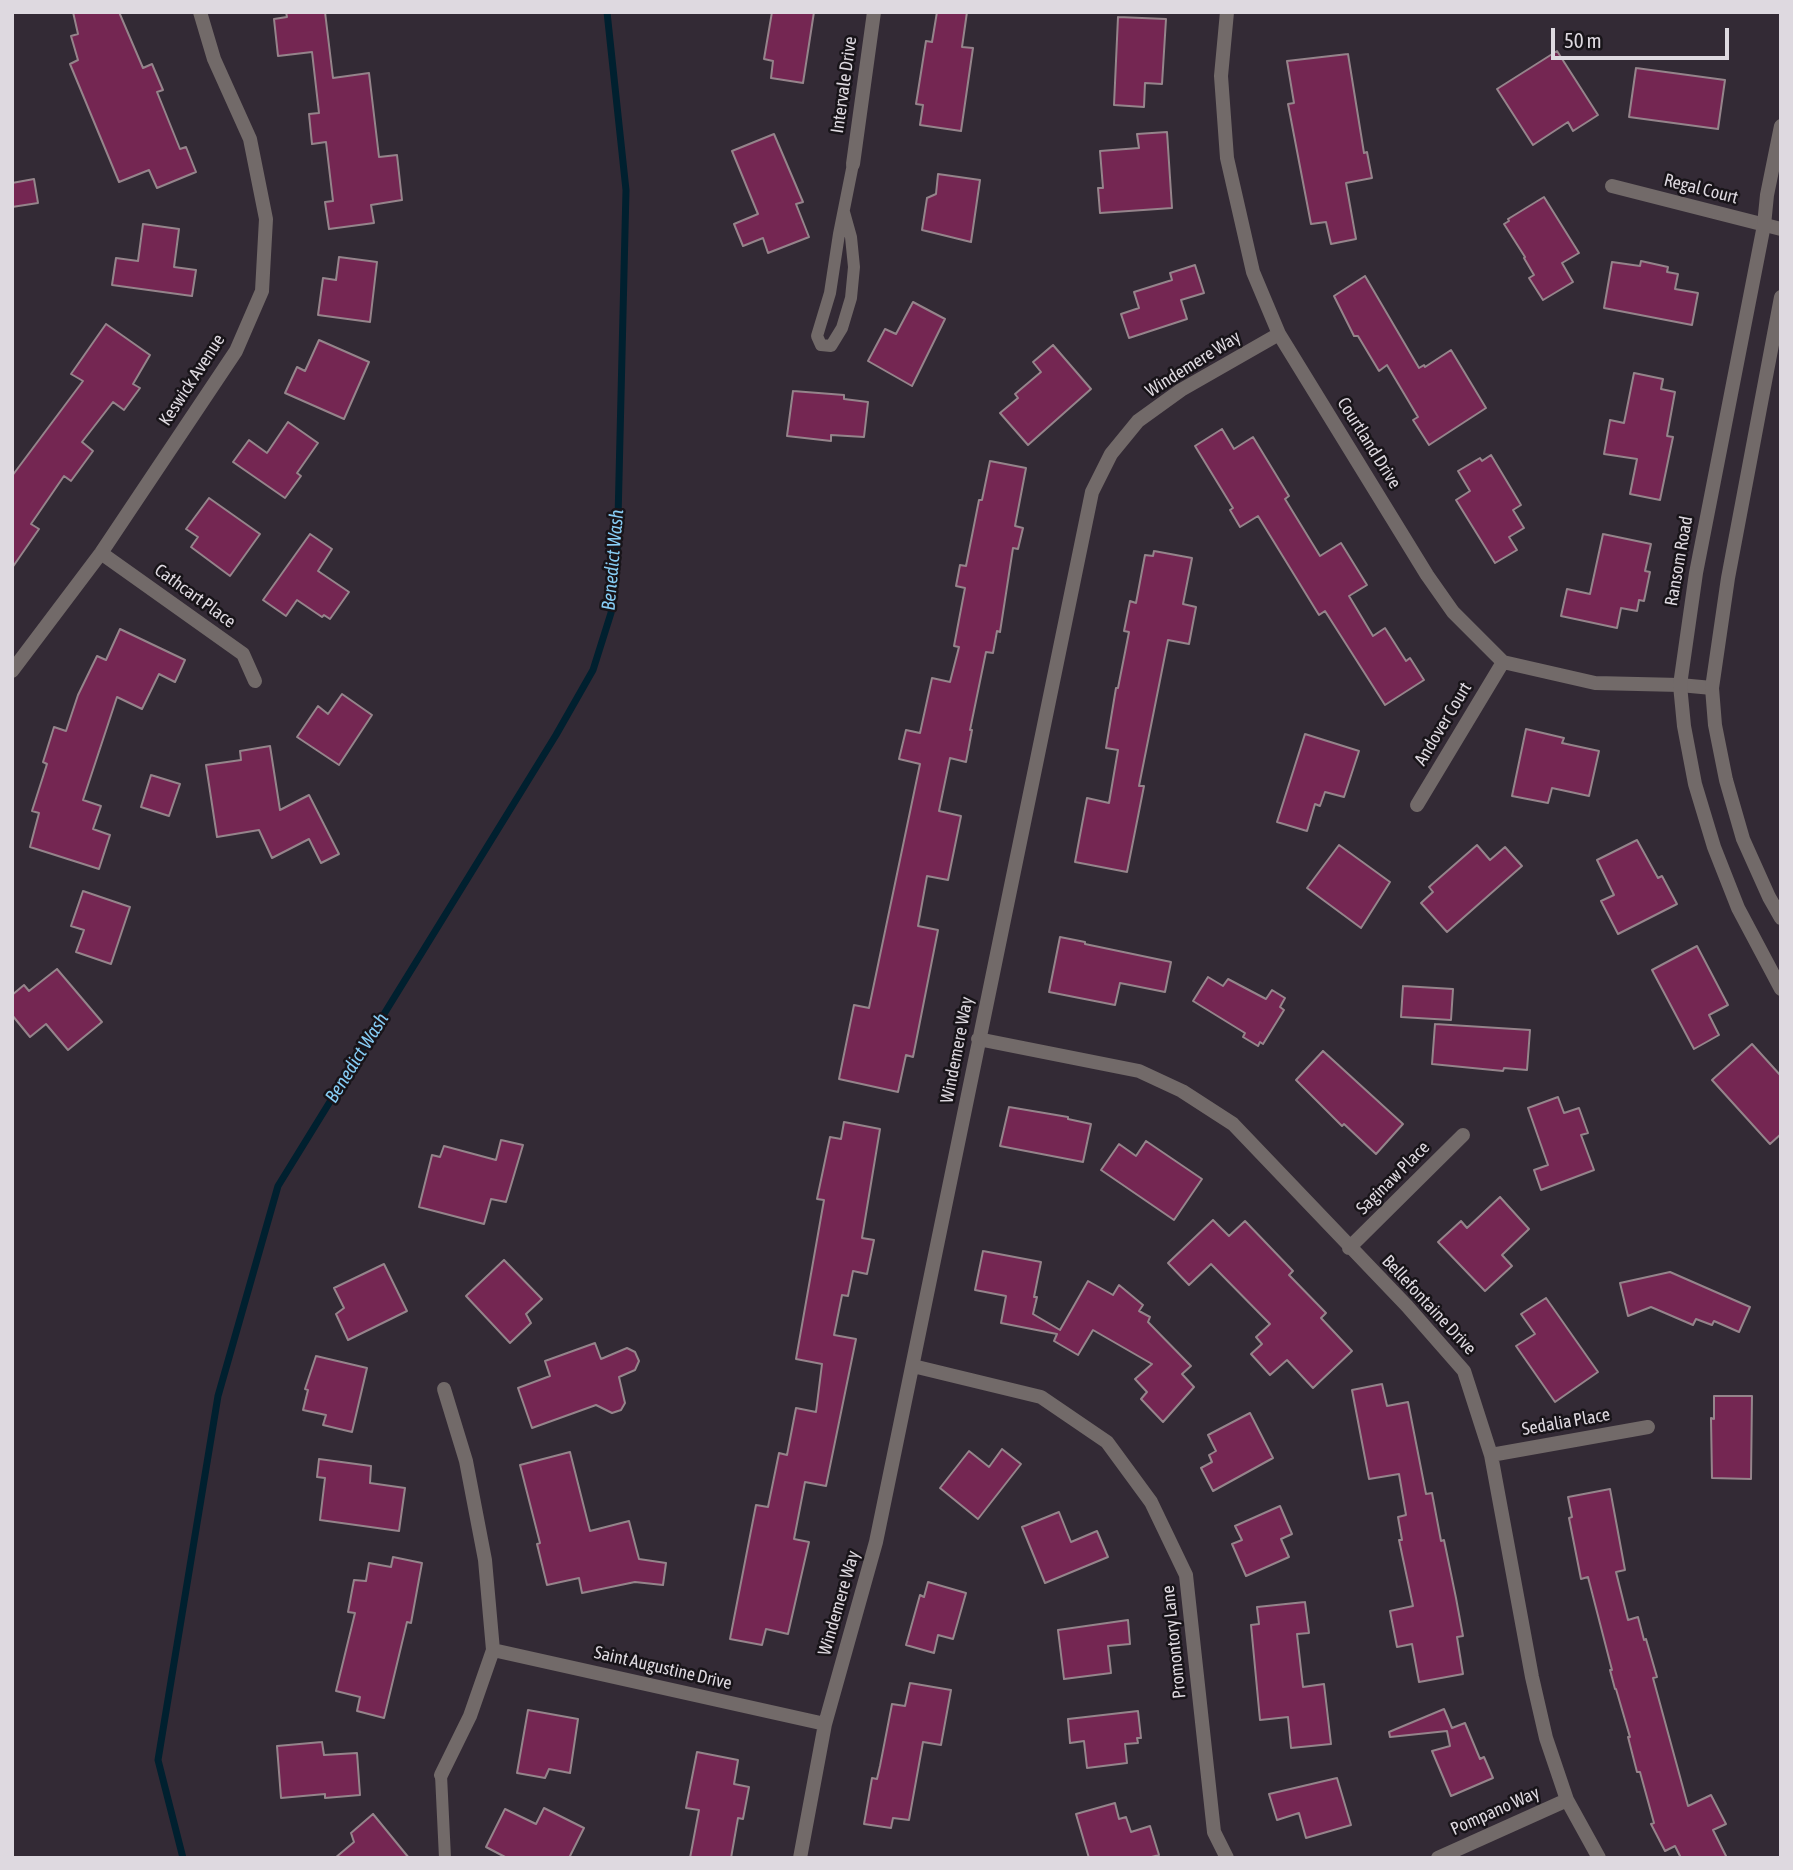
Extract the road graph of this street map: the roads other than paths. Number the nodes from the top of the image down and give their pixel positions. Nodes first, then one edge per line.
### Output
1 (200, 12) edge
2 (874, 12) edge
3 (1227, 12) edge
4 (1781, 126) edge
5 (853, 164) joint
6 (1612, 186) dead end
7 (844, 212) junction
8 (1764, 225) junction
9 (1781, 229) edge
10 (1781, 297) edge
11 (1279, 334) junction
12 (101, 553) junction
13 (1503, 662) junction
14 (12, 671) edge
15 (255, 681) dead end
16 (1681, 685) junction
17 (1712, 688) junction
18 (1417, 805) dead end
19 (1781, 918) edge
20 (1781, 989) edge
21 (978, 1040) junction
22 (1463, 1135) dead end
23 (1349, 1248) junction
24 (913, 1366) junction
25 (444, 1389) dead end
26 (1648, 1427) dead end
27 (1491, 1455) junction
28 (493, 1650) junction
29 (825, 1724) junction
30 (441, 1775) joint
31 (1567, 1800) junction
32 (445, 1858) edge
33 (800, 1858) edge
34 (1227, 1858) edge
35 (1438, 1858) edge
36 (1599, 1858) edge

1 - 12 street, Keswick Avenue
2 - 5 street, Intervale Drive
3 - 11 street, Courtland Drive
4 - 8 street, Ransom Road
5 - 7 lane
6 - 8 street, Regal Court
7 - 7 lane
8 - 9 street, Regal Court
8 - 16 street, Ransom Road
10 - 17 street
11 - 13 street, Courtland Drive
11 - 21 street, Windemere Way
12 - 14 street, Keswick Avenue
12 - 15 street, Cathcart Place
13 - 16 street
13 - 18 street, Andover Court
16 - 17 street
16 - 20 street, Ransom Road
17 - 19 street
21 - 23 street, Bellefontaine Drive
21 - 24 street, Windemere Way
22 - 23 street, Saginaw Place
23 - 27 street, Bellefontaine Drive
24 - 29 street, Windemere Way
24 - 34 street, Promontory Lane
25 - 28 street
26 - 27 street, Sedalia Place
27 - 31 street, Bellefontaine Drive
28 - 29 street, Saint Augustine Drive
28 - 30 street
29 - 33 street, Windemere Way
30 - 32 lane
31 - 35 street, Pompano Way
31 - 36 street, Bellefontaine Drive

